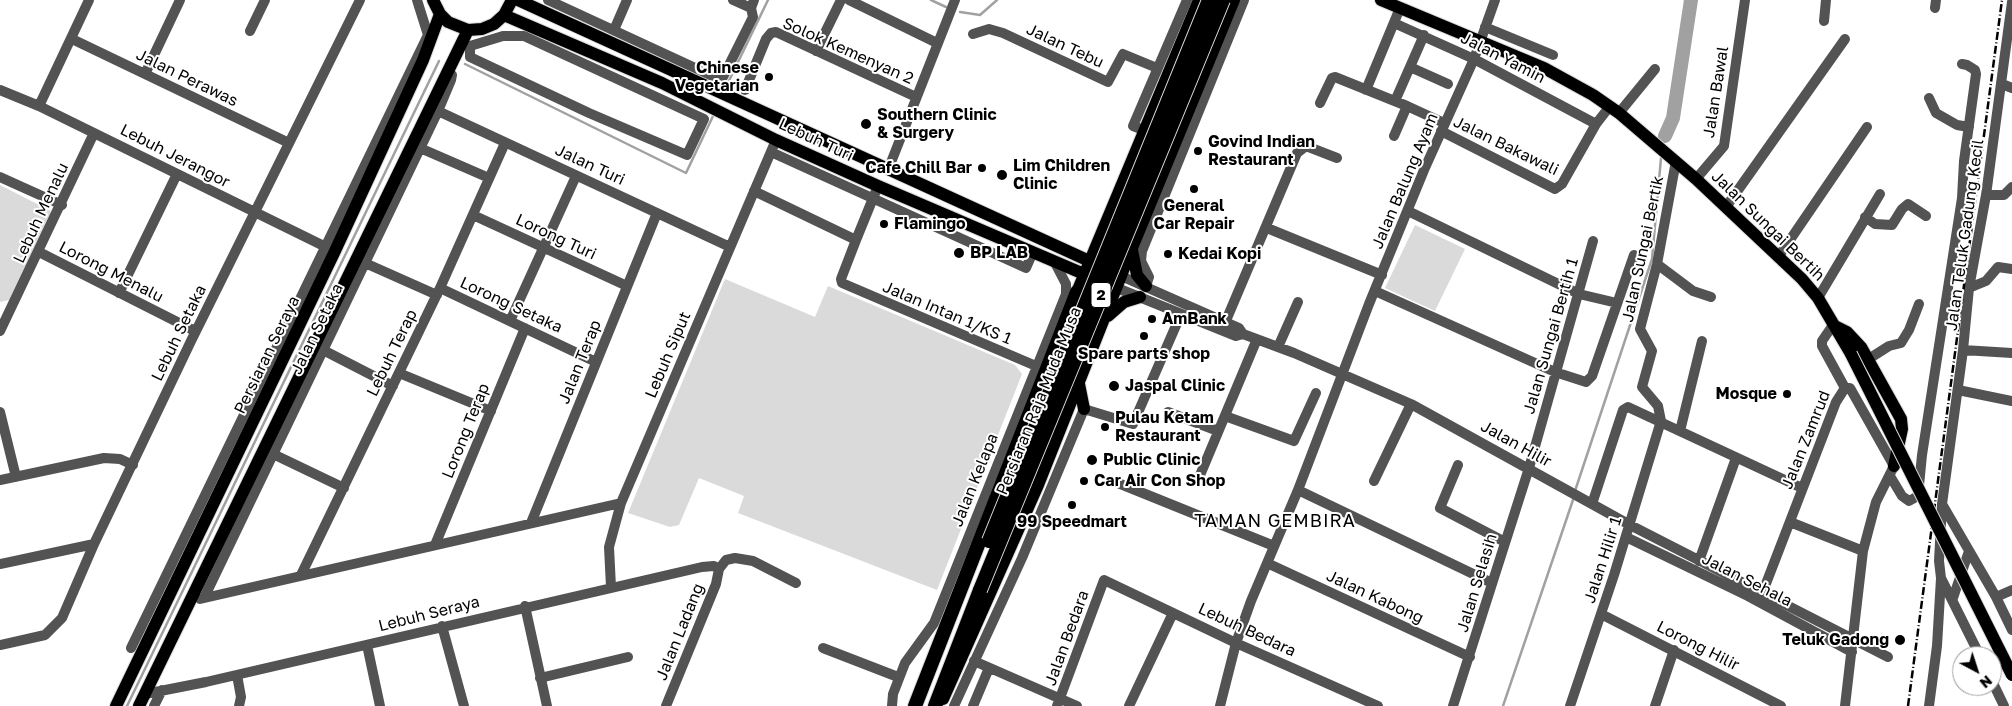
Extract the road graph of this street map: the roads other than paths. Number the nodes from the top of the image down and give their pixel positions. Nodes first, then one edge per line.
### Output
1 (89, 0) edge
2 (180, 0) edge
3 (265, 0) edge
4 (360, 0) edge
5 (417, 0) edge
6 (433, 0) edge
7 (512, 0) edge
8 (518, 0) edge
9 (548, 0) edge
10 (627, 0) edge
11 (733, 0) edge
12 (841, 0) edge
13 (849, 0) edge
14 (955, 0) edge
15 (1199, 0) edge
16 (1209, 0) edge
17 (1223, 0) edge
18 (1234, 0) edge
19 (1244, 0) edge
20 (1381, 0) edge
21 (1495, 0) edge
22 (1746, 0) edge
23 (1826, 0) edge
24 (2012, 2) edge
25 (1186, 3) edge
26 (752, 4) edge
27 (1400, 8) junction
28 (440, 14) junction
29 (504, 15) junction
30 (1193, 16) junction
31 (1824, 21) dead end
32 (1394, 23) junction
33 (1485, 27) junction
34 (468, 30) junction
35 (614, 30) junction
36 (250, 31) dead end
37 (973, 34) dead end
38 (1424, 35) junction
39 (72, 39) junction
40 (1845, 39) dead end
41 (1480, 42) junction
42 (937, 43) junction
43 (816, 51) junction
44 (1553, 54) dead end
45 (1474, 59) junction
46 (1962, 64) dead end
47 (1410, 66) junction
48 (1157, 68) junction
49 (668, 69) junction
50 (1655, 69) dead end
51 (448, 72) junction
52 (145, 74) junction
53 (2007, 78) edge
54 (1211, 81) junction
55 (662, 83) junction
56 (1448, 84) dead end
57 (723, 89) junction
58 (0, 90) edge
59 (745, 90) dead end
60 (1366, 90) junction
61 (655, 97) junction
62 (916, 97) junction
63 (1929, 98) dead end
64 (1395, 101) junction
65 (1320, 104) dead end
66 (39, 106) junction
67 (1407, 106) junction
68 (438, 110) junction
69 (1615, 110) junction
70 (1184, 123) junction
71 (1596, 124) junction
72 (1443, 127) junction
73 (1867, 127) dead end
74 (1969, 127) junction
75 (1146, 131) junction
76 (94, 133) junction
77 (1394, 136) dead end
78 (289, 143) junction
79 (506, 143) junction
80 (773, 146) junction
81 (420, 148) junction
82 (1337, 158) dead end
83 (1676, 161) junction
84 (885, 169) junction
85 (844, 170) junction
86 (177, 174) junction
87 (576, 176) junction
88 (0, 177) edge
89 (489, 178) junction
90 (1696, 179) junction
91 (878, 186) junction
92 (2012, 188) edge
93 (754, 191) junction
94 (1880, 194) dead end
95 (1986, 195) junction
96 (873, 199) junction
97 (62, 205) junction
98 (1726, 207) junction
99 (1408, 211) junction
100 (255, 213) junction
101 (656, 213) junction
102 (473, 215) junction
103 (1926, 216) dead end
104 (1865, 217) junction
105 (1109, 218) junction
106 (1267, 228) junction
107 (1140, 230) junction
108 (1100, 237) junction
109 (856, 240) junction
110 (1593, 241) dead end
111 (730, 247) junction
112 (543, 248) junction
113 (1132, 248) junction
114 (330, 249) junction
115 (39, 252) junction
116 (1033, 252) junction
117 (1067, 252) junction
118 (1634, 255) dead end
119 (1779, 256) junction
120 (1054, 261) junction
121 (365, 262) junction
122 (1656, 264) junction
123 (1066, 266) junction
124 (1087, 268) junction
125 (2012, 269) edge
126 (1382, 275) junction
127 (1121, 276) junction
128 (627, 286) junction
129 (1117, 288) junction
130 (1969, 288) junction
131 (1375, 290) junction
132 (439, 292) junction
133 (1077, 292) junction
134 (1143, 292) junction
135 (119, 293) junction
136 (1579, 294) junction
137 (1711, 297) dead end
138 (1818, 298) junction
139 (1298, 302) dead end
140 (1617, 303) junction
141 (1919, 304) dead end
142 (1181, 314) junction
143 (3, 318) edge
144 (1105, 319) junction
145 (510, 321) junction
146 (1833, 325) junction
147 (1224, 326) junction
148 (525, 328) junction
149 (1057, 330) junction
150 (0, 331) edge
151 (196, 331) junction
152 (1257, 339) junction
153 (1702, 341) dead end
154 (1278, 347) junction
155 (323, 350) junction
156 (1093, 350) junction
157 (1964, 350) junction
158 (2012, 353) edge
159 (1868, 360) junction
160 (596, 362) junction
161 (1036, 366) junction
162 (1555, 372) junction
163 (1342, 373) junction
164 (400, 374) junction
165 (1079, 384) junction
166 (393, 386) junction
167 (1845, 388) junction
168 (1958, 390) junction
169 (1316, 393) dead end
170 (2012, 401) edge
171 (1410, 404) junction
172 (1084, 409) junction
173 (491, 410) junction
174 (0, 412) edge
175 (1168, 412) dead end
176 (1224, 416) junction
177 (1022, 418) junction
178 (1661, 421) junction
179 (1218, 430) junction
180 (1680, 431) junction
181 (273, 454) junction
182 (1736, 458) junction
183 (133, 464) junction
184 (1458, 465) dead end
185 (1529, 468) junction
186 (1892, 471) junction
187 (16, 477) junction
188 (0, 480) edge
189 (1198, 480) dead end
190 (1113, 481) dead end
191 (1374, 481) dead end
192 (1044, 487) junction
193 (344, 488) junction
194 (1802, 488) junction
195 (1298, 490) junction
196 (621, 503) junction
197 (1592, 504) junction
198 (1942, 504) junction
199 (1790, 522) junction
200 (531, 523) junction
201 (1630, 525) junction
202 (1626, 537) junction
203 (1505, 542) junction
204 (94, 544) junction
205 (435, 545) junction
206 (1274, 546) junction
207 (1864, 551) junction
208 (1968, 551) junction
209 (1699, 561) junction
210 (1267, 563) junction
211 (0, 564) edge
212 (720, 569) junction
213 (301, 575) junction
214 (1941, 578) junction
215 (1104, 580) joint
216 (796, 583) dead end
217 (1492, 583) junction
218 (611, 587) junction
219 (976, 588) junction
220 (2012, 590) edge
221 (1762, 594) junction
222 (1996, 597) junction
223 (204, 598) junction
224 (1953, 598) junction
225 (190, 601) junction
226 (525, 606) junction
227 (1173, 613) junction
228 (1601, 614) junction
229 (442, 626) junction
230 (2012, 630) edge
231 (1854, 641) junction
232 (1236, 643) junction
233 (0, 645) edge
234 (367, 645) junction
235 (1975, 646) edge
236 (131, 648) dead end
237 (823, 648) dead end
238 (1674, 650) junction
239 (1852, 652) junction
240 (1470, 657) junction
241 (1888, 657) dead end
242 (628, 658) dead end
243 (974, 661) junction
244 (989, 668) junction
245 (236, 675) junction
246 (2012, 675) edge
247 (898, 677) junction
248 (540, 678) junction
249 (162, 690) junction
250 (145, 694) junction
251 (1058, 702) edge
252 (116, 706) edge
253 (139, 706) edge
254 (154, 706) edge
255 (239, 706) edge
256 (380, 706) edge
257 (464, 706) edge
258 (547, 706) edge
259 (666, 706) edge
260 (892, 706) edge
261 (915, 706) edge
262 (922, 706) edge
263 (935, 706) edge
264 (940, 706) edge
265 (954, 706) edge
266 (973, 706) edge
267 (1077, 706) edge
268 (1129, 706) edge
269 (1220, 706) edge
270 (1378, 706) edge
271 (1453, 706) edge
272 (1570, 706) edge
273 (1655, 706) edge
274 (1781, 706) edge
275 (1845, 706) edge
276 (1929, 706) edge

1 - 39 street
2 - 52 street
3 - 36 street
4 - 78 street, Lebuh Setaka
5 - 114 street, Persiaran Seraya
6 - 28 main road
7 - 29 main road
8 - 49 main road, Lebuh Turi
9 - 35 street, Lebuh Turi
10 - 35 street
11 - 26 street
12 - 43 street
13 - 42 street
14 - 42 street
15 - 30 main road
16 - 219 highway, Persiaran Raja Muda Musa / 2, bridge
17 - 219 highway, Persiaran Raja Muda Musa / 2, bridge
18 - 70 main road
19 - 54 street
20 - 27 main road, Jalan Sungai Bertih
21 - 33 street, Jalan Balung Ayam
22 - 90 street, Jalan Bawal
23 - 31 street
24 - 53 street, Jalan Teluk Gadung Kecil
25 - 30 street
25 - 48 street
26 - 57 street
27 - 32 street
27 - 41 main road, Jalan Sungai Bertih
28 - 34 main road
28 - 114 main road, Persiaran Seraya
29 - 34 main road
29 - 55 main road, Lebuh Turi
30 - 75 main road
32 - 38 street, Jalan Yamin
32 - 60 street
33 - 41 street, Jalan Balung Ayam
33 - 44 street
34 - 51 main road
35 - 57 street, Lebuh Turi
37 - 48 street, Jalan Tebu
38 - 45 street, Jalan Yamin
38 - 47 street
39 - 52 street, Jalan Perawas
39 - 66 street
40 - 98 street
41 - 45 street, Jalan Balung Ayam
41 - 69 main road, Jalan Sungai Bertih
42 - 62 street
43 - 59 street, Solok Kemenyan 2
43 - 62 street, Solok Kemenyan 2
45 - 71 street, Jalan Yamin
45 - 72 street, Jalan Balung Ayam
46 - 74 street
47 - 56 street
47 - 64 street
48 - 75 street
49 - 55 street
49 - 57 main road, Lebuh Turi
50 - 69 street
51 - 68 street, Jalan Setaka
51 - 225 main road
52 - 78 street, Jalan Perawas
53 - 95 street, Jalan Teluk Gadung Kecil
54 - 70 main road
54 - 134 street
55 - 61 street
55 - 80 main road, Lebuh Turi
57 - 84 main road, Lebuh Turi
58 - 66 street, Lebuh Jerangor
60 - 64 street, Jalan Bakawali
60 - 65 street, Jalan Bakawali
61 - 61 street
62 - 84 street
63 - 74 street
64 - 67 street, Jalan Bakawali
66 - 76 street, Lebuh Jerangor
67 - 72 street, Jalan Bakawali
67 - 77 street
68 - 79 street, Jalan Turi
68 - 81 street, Jalan Setaka
69 - 71 street
69 - 83 main road, Jalan Sungai Bertih
70 - 107 main road
71 - 72 street, Jalan Bakawali
72 - 99 street, Jalan Balung Ayam
73 - 119 street
74 - 186 street, Jalan Zamrud
75 - 105 main road
76 - 86 street, Lebuh Jerangor
76 - 97 street, Lebuh Menalu
78 - 100 street, Lebuh Setaka
79 - 87 street, Jalan Turi
79 - 89 street, Lebuh Terap
80 - 85 main road, Lebuh Turi
80 - 93 street, Lebuh Siput
80 - 96 street
81 - 89 street
81 - 121 street, Jalan Setaka
82 - 106 street
83 - 90 main road, Jalan Sungai Bertih
83 - 122 street, Jalan Sungai Bertik
84 - 85 main road
84 - 117 main road, Lebuh Turi
85 - 91 main road, Lebuh Turi
86 - 100 street, Lebuh Jerangor
86 - 135 street
87 - 101 street, Jalan Turi
87 - 112 street
88 - 97 street
89 - 102 street, Lebuh Terap
90 - 98 main road, Jalan Sungai Bertih
91 - 96 street
91 - 116 main road, Lebuh Turi
92 - 95 street
93 - 109 street
93 - 111 street, Lebuh Siput
94 - 104 street
95 - 130 street, Jalan Teluk Gadung Kecil
96 - 109 street
96 - 116 street
97 - 115 street, Lebuh Menalu
98 - 119 main road, Jalan Sungai Bertih
99 - 126 street, Jalan Balung Ayam
99 - 136 street
100 - 114 street, Lebuh Jerangor
100 - 151 street, Lebuh Setaka
101 - 111 street, Jalan Turi
101 - 128 street, Jalan Terap
102 - 112 street, Lorong Turi
102 - 132 street, Lebuh Terap
103 - 104 street
104 - 138 street
105 - 107 main road
105 - 108 main road
106 - 126 street
106 - 147 street
107 - 113 main road
108 - 117 main road
108 - 124 main road
109 - 161 street, Jalan Intan 1/KS 1
110 - 136 street, Jalan Sungai Bertih 1
111 - 196 street, Lebuh Siput
112 - 128 street, Lorong Turi
112 - 145 street
113 - 127 main road
113 - 134 main road
114 - 236 street, Persiaran Seraya
114 - 252 main road, Persiaran Seraya
115 - 135 street, Lorong Menalu
115 - 143 street, Lebuh Menalu
116 - 120 main road, Lebuh Turi
117 - 124 main road, Lebuh Turi
118 - 140 street
119 - 138 main road, Jalan Sungai Bertih
120 - 123 main road, Lebuh Turi
120 - 149 street, Jalan Kelapa
121 - 132 street, Lorong Setaka
121 - 155 street, Jalan Setaka
122 - 137 street
122 - 178 street, Jalan Sungai Bertik
123 - 124 main road, Lebuh Turi
123 - 133 main road
124 - 127 main road, Lebuh Turi
124 - 129 main road, Lebuh Turi
124 - 133 main road
125 - 130 street
126 - 131 street, Jalan Balung Ayam
127 - 129 main road
127 - 134 street, Jalan Hilir
128 - 160 street, Jalan Terap
129 - 134 street, Jalan Hilir
129 - 144 main road
130 - 157 street, Jalan Teluk Gadung Kecil
131 - 162 street
131 - 163 street, Jalan Balung Ayam
132 - 145 street, Lorong Setaka
132 - 164 street, Lebuh Terap
133 - 149 highway
134 - 142 street, Jalan Hilir
134 - 144 main road
134 - 147 street, Jalan Hilir
135 - 151 street, Lorong Menalu
136 - 140 street
136 - 162 street, Jalan Sungai Bertih 1
138 - 146 main road, Jalan Sungai Bertih
139 - 154 street
140 - 162 street
141 - 159 street
142 - 147 street, Jalan Hilir
142 - 172 street
143 - 150 street, Lebuh Menalu
144 - 156 main road
145 - 148 street, Lorong Setaka
146 - 159 main road
146 - 167 street
146 - 246 main road, Jalan Sungai Bertih, bridge
147 - 152 street, Jalan Hilir
148 - 160 street, Lorong Setaka
148 - 173 street, Lorong Terap
149 - 156 main road
149 - 161 street, Jalan Kelapa
149 - 177 highway
151 - 183 street, Lebuh Setaka
152 - 154 street, Jalan Hilir
152 - 176 street
153 - 180 street
154 - 163 street, Jalan Hilir
155 - 166 street
155 - 181 street, Jalan Setaka
156 - 165 main road
157 - 158 street
157 - 168 street, Jalan Teluk Gadung Kecil
159 - 186 main road
160 - 200 street, Jalan Terap
161 - 177 street, Jalan Kelapa
162 - 185 street, Jalan Sungai Bertih 1
163 - 171 street, Jalan Hilir
163 - 195 street, Jalan Balung Ayam
164 - 166 street, Lebuh Terap
164 - 173 street
165 - 172 main road
165 - 192 main road
166 - 193 street, Lebuh Terap
167 - 186 street, Jalan Zamrud
167 - 194 street, Jalan Zamrud
168 - 170 street
168 - 198 street, Jalan Teluk Gadung Kecil
169 - 176 street
171 - 185 street, Jalan Hilir
171 - 191 street
172 - 192 street
173 - 205 street, Lorong Terap
174 - 187 street
175 - 179 street
176 - 179 street
177 - 247 street, Jalan Kelapa
177 - 261 highway
178 - 180 street
178 - 197 street
178 - 201 street, Jalan Hilir 1
179 - 189 street
180 - 182 street
181 - 193 street
181 - 223 street, Jalan Setaka
182 - 194 street
182 - 209 street
183 - 187 street
183 - 204 street, Lebuh Setaka
184 - 203 street
185 - 197 street, Jalan Hilir
185 - 203 street, Jalan Selasih
186 - 207 street
187 - 188 street
190 - 206 street
192 - 243 street
192 - 264 main road
193 - 213 street, Lebuh Terap
194 - 199 street, Jalan Zamrud
195 - 206 street, Jalan Balung Ayam
195 - 217 street
196 - 200 street
196 - 218 street, Lebuh Siput
197 - 201 street, Jalan Hilir
198 - 208 street
198 - 214 street, Jalan Teluk Gadung Kecil
199 - 207 street
199 - 221 street, Jalan Zamrud
200 - 205 street
201 - 202 street, Jalan Hilir 1
201 - 209 street, Jalan Hilir
202 - 228 street, Jalan Hilir 1
202 - 239 street, Jalan Sehala
203 - 217 street, Jalan Selasih
204 - 211 street
204 - 233 street, Lebuh Setaka
205 - 213 street
206 - 210 street, Jalan Balung Ayam
207 - 231 street
208 - 222 street
208 - 224 street
209 - 221 street, Jalan Hilir
210 - 232 street, Jalan Balung Ayam
210 - 240 street, Jalan Kabong
212 - 216 street
212 - 218 street, Lebuh Seraya
212 - 259 street, Jalan Ladang
213 - 223 street
214 - 224 street
214 - 276 street
215 - 227 street, Lebuh Bedara
215 - 251 street, Jalan Bedara
217 - 240 street, Jalan Selasih
218 - 226 street, Lebuh Seraya
219 - 262 highway, Persiaran Raja Muda Musa / 2
219 - 263 highway, Persiaran Raja Muda Musa / 2
220 - 222 street
221 - 231 street, Jalan Hilir
222 - 230 street
223 - 225 street
224 - 235 street
225 - 250 main road
226 - 229 street, Lebuh Seraya
226 - 248 street
227 - 232 street, Lebuh Bedara
227 - 268 street
228 - 238 street, Lorong Hilir
228 - 272 street, Jalan Hilir 1
229 - 234 street, Lebuh Seraya
229 - 257 street
231 - 239 street
231 - 241 street, Jalan Hilir
232 - 269 street, Jalan Balung Ayam
232 - 270 street, Lebuh Bedara
234 - 245 street, Lebuh Seraya
234 - 256 street
237 - 247 street
238 - 273 street
238 - 274 street, Lorong Hilir
239 - 275 street
240 - 271 street, Jalan Selasih
242 - 248 street
243 - 244 street
243 - 265 street
244 - 251 street
244 - 266 street
245 - 249 street, Lebuh Seraya
245 - 255 street
247 - 260 street, Jalan Kelapa
248 - 258 street
249 - 250 street, Lebuh Seraya
249 - 254 street
250 - 253 main road
251 - 267 street

